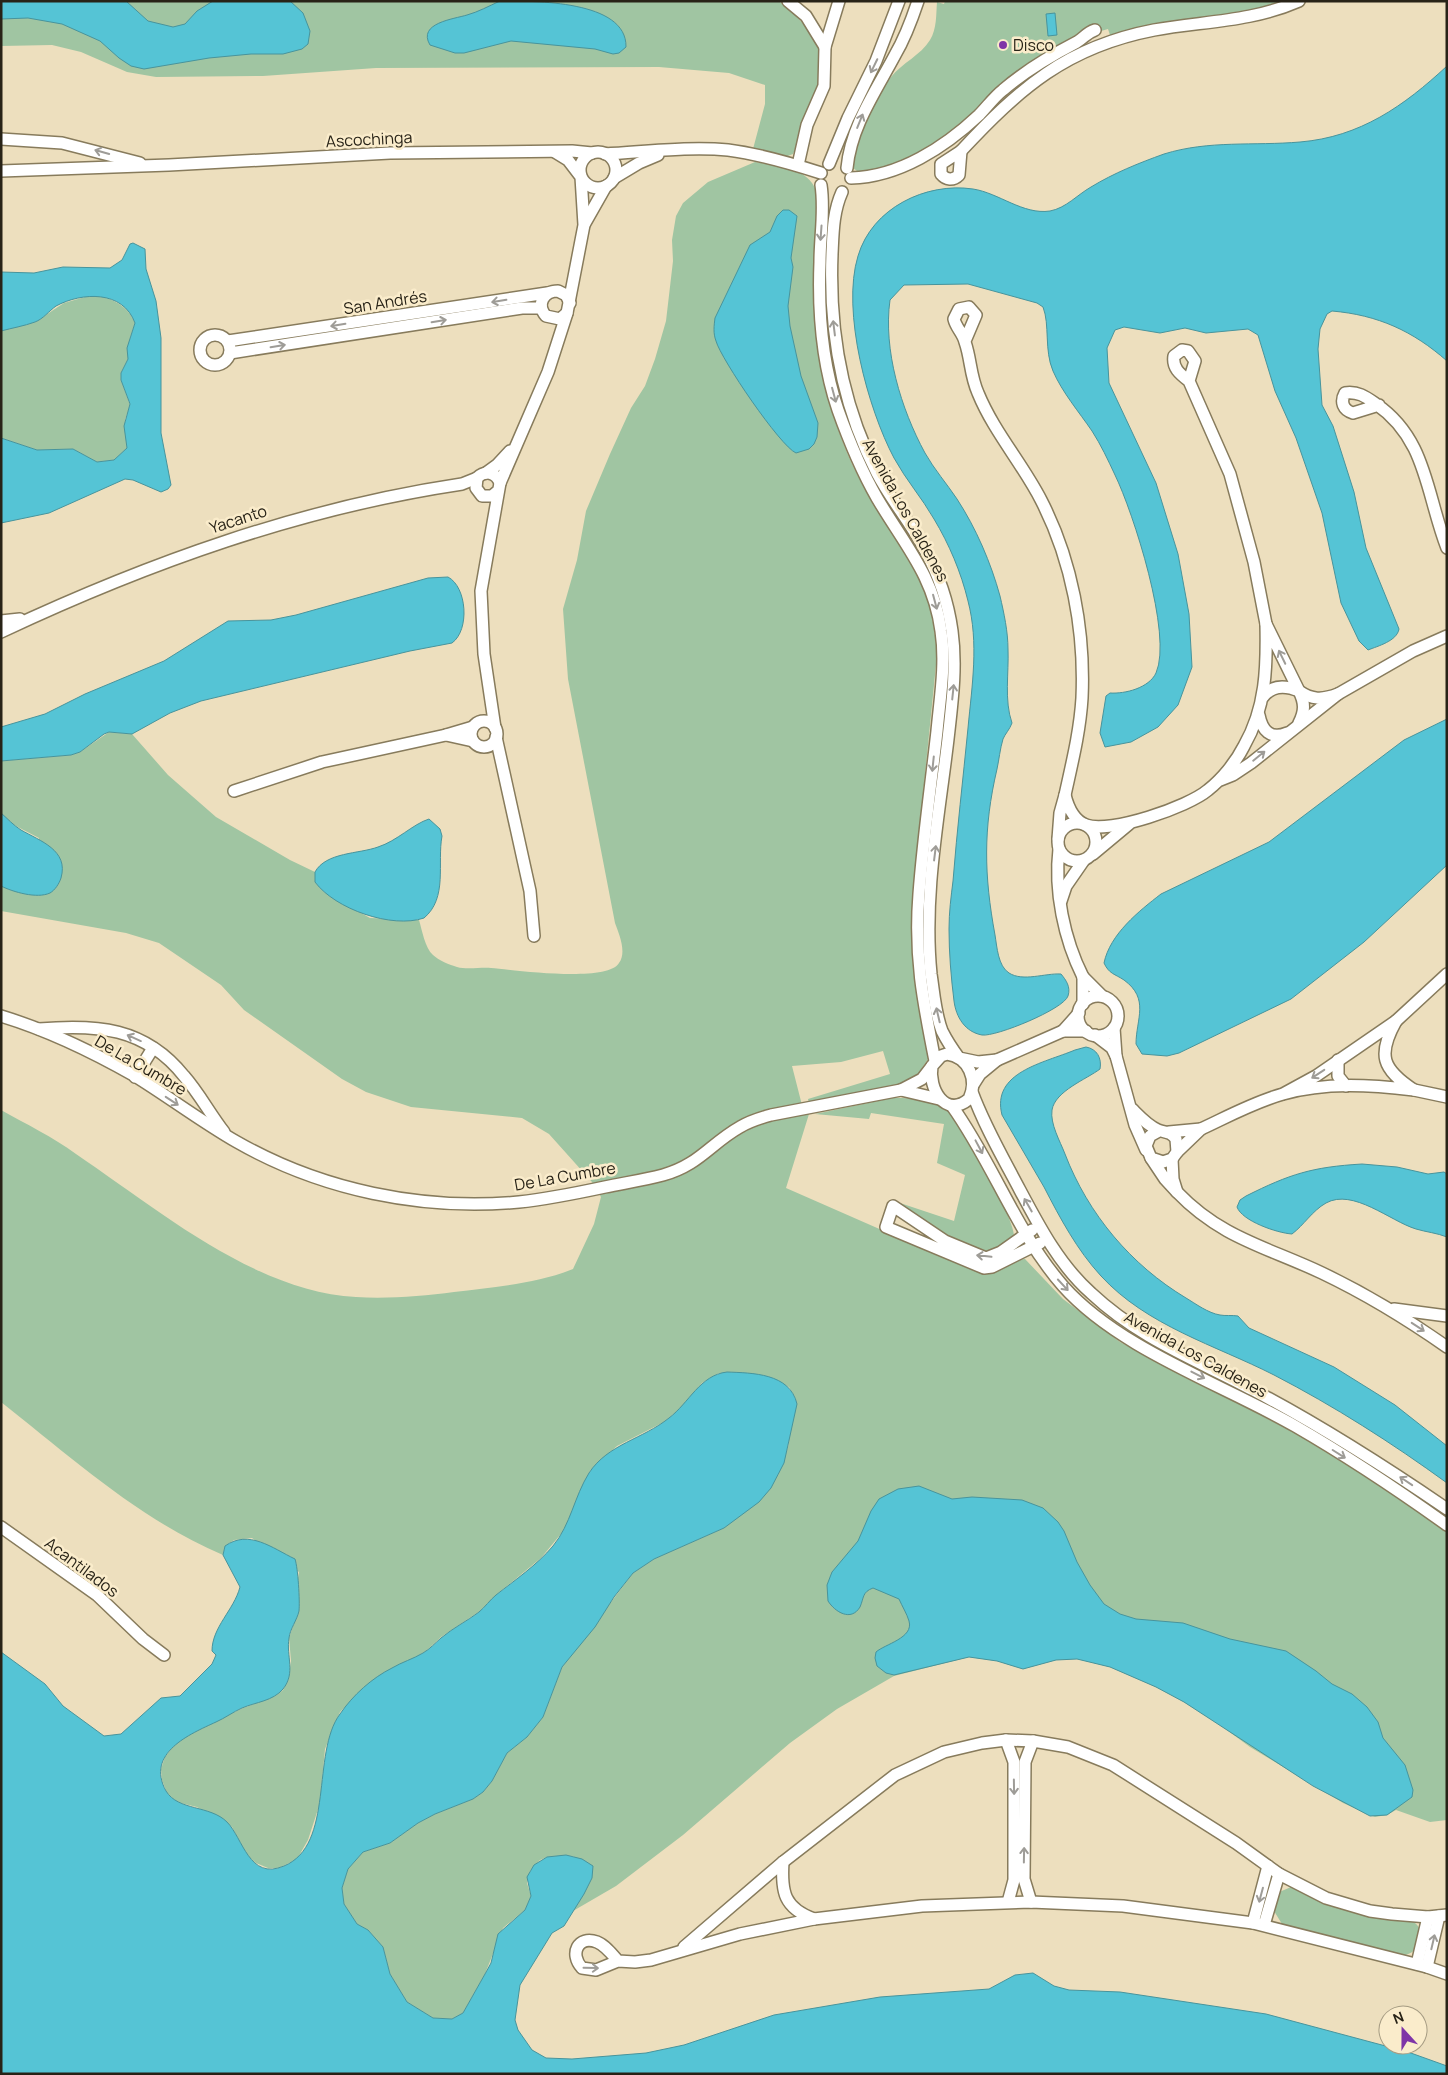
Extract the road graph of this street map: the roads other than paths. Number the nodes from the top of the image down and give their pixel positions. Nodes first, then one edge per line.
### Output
1 (838, 1) edge
2 (899, 1) edge
3 (918, 1) edge
4 (1299, 1) edge
5 (793, 3) edge
6 (1095, 30) dead end
7 (825, 46) junction
8 (1, 139) edge
9 (961, 151) dead end
10 (555, 152) junction
11 (666, 152) junction
12 (592, 154) junction
13 (605, 154) junction
14 (149, 166) junction
15 (798, 166) junction
16 (825, 169) junction
17 (1, 171) edge
18 (849, 173) junction
19 (581, 177) junction
20 (610, 182) junction
21 (821, 185) junction
22 (842, 192) junction
23 (584, 225) junction
24 (574, 278) junction
25 (552, 292) junction
26 (541, 308) junction
27 (568, 308) junction
28 (551, 319) junction
29 (399, 321) junction
30 (558, 339) junction
31 (228, 341) junction
32 (965, 341) dead end
33 (230, 354) junction
34 (1189, 381) dead end
35 (1378, 405) dead end
36 (516, 443) junction
37 (481, 475) junction
38 (462, 484) junction
39 (499, 487) junction
40 (481, 494) junction
41 (493, 523) junction
42 (1447, 548) edge
43 (34, 616) junction
44 (1, 621) edge
45 (1266, 624) junction
46 (1, 632) edge
47 (1447, 636) edge
48 (491, 690) junction
49 (1299, 691) junction
50 (1338, 694) junction
51 (1263, 698) junction
52 (1259, 715) junction
53 (1299, 723) junction
54 (475, 726) junction
55 (496, 732) junction
56 (1287, 733) junction
57 (446, 735) junction
58 (477, 744) junction
59 (506, 775) junction
60 (1218, 781) junction
61 (234, 791) dead end
62 (1065, 795) junction
63 (1132, 821) junction
64 (1086, 825) junction
65 (1059, 844) junction
66 (1088, 857) junction
67 (1061, 901) junction
68 (534, 936) dead end
69 (1447, 974) edge
70 (1083, 977) junction
71 (1102, 996) junction
72 (1081, 1008) junction
73 (1, 1016) edge
74 (1396, 1021) junction
75 (1114, 1028) junction
76 (36, 1030) junction
77 (1063, 1031) junction
78 (1090, 1033) junction
79 (1360, 1046) junction
80 (153, 1048) junction
81 (1384, 1052) junction
82 (1116, 1056) junction
83 (959, 1058) junction
84 (997, 1060) junction
85 (1338, 1060) junction
86 (934, 1063) junction
87 (1387, 1068) junction
88 (135, 1076) junction
89 (1346, 1086) junction
90 (1374, 1086) junction
91 (973, 1088) junction
92 (902, 1090) junction
93 (1414, 1090) junction
94 (1283, 1094) junction
95 (1447, 1097) edge
96 (940, 1099) junction
97 (952, 1106) junction
98 (1132, 1109) junction
99 (1201, 1129) junction
100 (1164, 1132) junction
101 (226, 1135) junction
102 (1149, 1154) junction
103 (1174, 1156) junction
104 (1177, 1192) junction
105 (1040, 1225) junction
106 (924, 1227) junction
107 (1026, 1234) junction
108 (1048, 1239) junction
109 (917, 1240) junction
110 (1034, 1247) junction
111 (1389, 1308) junction
112 (1447, 1316) edge
113 (1447, 1347) edge
114 (1447, 1508) edge
115 (1447, 1525) edge
116 (1, 1527) edge
117 (164, 1655) dead end
118 (1006, 1740) junction
119 (1033, 1741) junction
120 (1019, 1762) junction
121 (783, 1862) junction
122 (1268, 1866) junction
123 (1279, 1874) junction
124 (1019, 1879) junction
125 (1008, 1902) junction
126 (1031, 1902) junction
127 (1438, 1916) edge
128 (814, 1920) junction
129 (1258, 1924) junction
130 (680, 1950) junction
131 (618, 1961) dead end
132 (1422, 1966) junction
133 (1447, 1974) edge

1 - 7 street
2 -> 16 street
18 -> 3 street
4 - 9 street
5 - 7 street
6 - 18 street
7 - 15 street
14 -> 8 street, Ascochinga
10 - 12 street, Ascochinga
10 - 14 street, Ascochinga
10 - 19 street
11 - 13 street
11 - 15 street
11 - 20 street
12 - 13 street
12 - 19 street
13 - 20 street
14 - 17 street, Ascochinga
15 - 16 street
16 - 18 street
16 - 21 street
18 - 22 street
19 - 20 street
19 - 23 street
20 - 23 street
21 - 22 street
21 -> 86 street, Avenida Los Caldenes
83 -> 22 street, Avenida Los Caldenes
23 - 24 street
24 - 25 street
24 - 27 street
25 - 26 street
25 - 27 street
25 -> 29 street, San Andrés
26 - 28 street
29 -> 26 street, San Andrés
27 - 28 street
27 - 30 street
28 - 30 street
29 -> 31 street, San Andrés
33 -> 29 street, San Andrés
30 - 36 street
31 - 33 street
31 - 33 street
32 - 62 street
34 - 45 street
35 - 42 street
36 - 37 street, Yacanto
36 - 39 street
37 - 38 street, Yacanto
37 - 39 street
37 - 40 street
38 - 40 street
38 - 43 street, Yacanto
39 - 40 street
39 - 41 street
40 - 41 street
41 - 48 street
43 - 44 street, Yacanto
43 - 46 street, Yacanto
49 -> 45 street
45 - 51 street
47 - 50 street
48 - 54 street
48 - 55 street
49 - 50 street
49 - 51 street
49 - 53 street
50 - 53 street
51 - 52 street
52 - 56 street
52 - 60 street
53 - 56 street
54 - 55 street
54 - 57 street
54 - 58 street
55 - 58 street
55 - 59 street
60 -> 56 street
57 - 58 street
57 - 61 street
58 - 59 street
59 - 68 street
60 - 63 street
62 - 64 street
62 - 65 street
63 - 64 street
63 - 66 street
64 - 65 street
64 - 66 street
65 - 66 street
65 - 67 street
66 - 67 street
67 - 70 street
69 - 74 street
70 - 71 street
70 - 72 street
71 - 72 street
71 - 75 street
72 - 77 street
72 - 78 street
73 - 76 street, De La Cumbre
74 - 79 street
74 - 81 street
75 - 78 street
75 - 82 street
80 -> 76 street, De La Cumbre
76 - 88 street, De La Cumbre
77 - 78 street
77 - 84 street
78 - 82 street
79 - 81 street
79 - 85 street
80 - 88 street
80 - 101 street, De La Cumbre
81 - 87 street
82 - 98 street
83 - 84 street
83 - 86 street
83 - 91 street
84 - 91 street
85 - 89 street
85 -> 94 street
86 - 92 street
86 - 96 street
87 - 90 street
87 - 93 street
88 -> 101 street, De La Cumbre
89 - 90 street
89 - 94 street
90 - 93 street
91 - 97 street
105 -> 91 street, Avenida Los Caldenes
92 - 96 street
92 - 101 street, De La Cumbre
93 - 95 street
94 - 99 street
96 - 97 street
97 -> 107 street, Avenida Los Caldenes
98 - 100 street
98 - 102 street
99 - 100 street
99 - 103 street
100 - 102 street
100 - 103 street
102 - 103 street
102 - 104 street
103 - 104 street
104 - 111 street
105 - 107 street
105 - 108 street, Avenida Los Caldenes
107 -> 106 street
106 - 109 street
106 - 109 street
107 - 110 street, Avenida Los Caldenes
108 - 110 street
114 -> 108 street, Avenida Los Caldenes
109 - 110 street
110 -> 115 street, Avenida Los Caldenes
111 - 112 street
111 -> 113 street
116 - 117 street, Acantilados
118 - 119 street
118 - 120 street
118 - 121 street
119 - 120 street
119 - 122 street
120 - 124 street
121 - 128 street
121 - 130 street
122 - 123 street
122 -> 129 street
123 - 127 street
123 - 129 street
124 - 125 street
124 - 126 street
125 - 126 street
125 - 128 street
126 - 129 street
127 - 132 street
128 - 130 street
129 - 132 street
130 - 131 street
132 - 133 street

